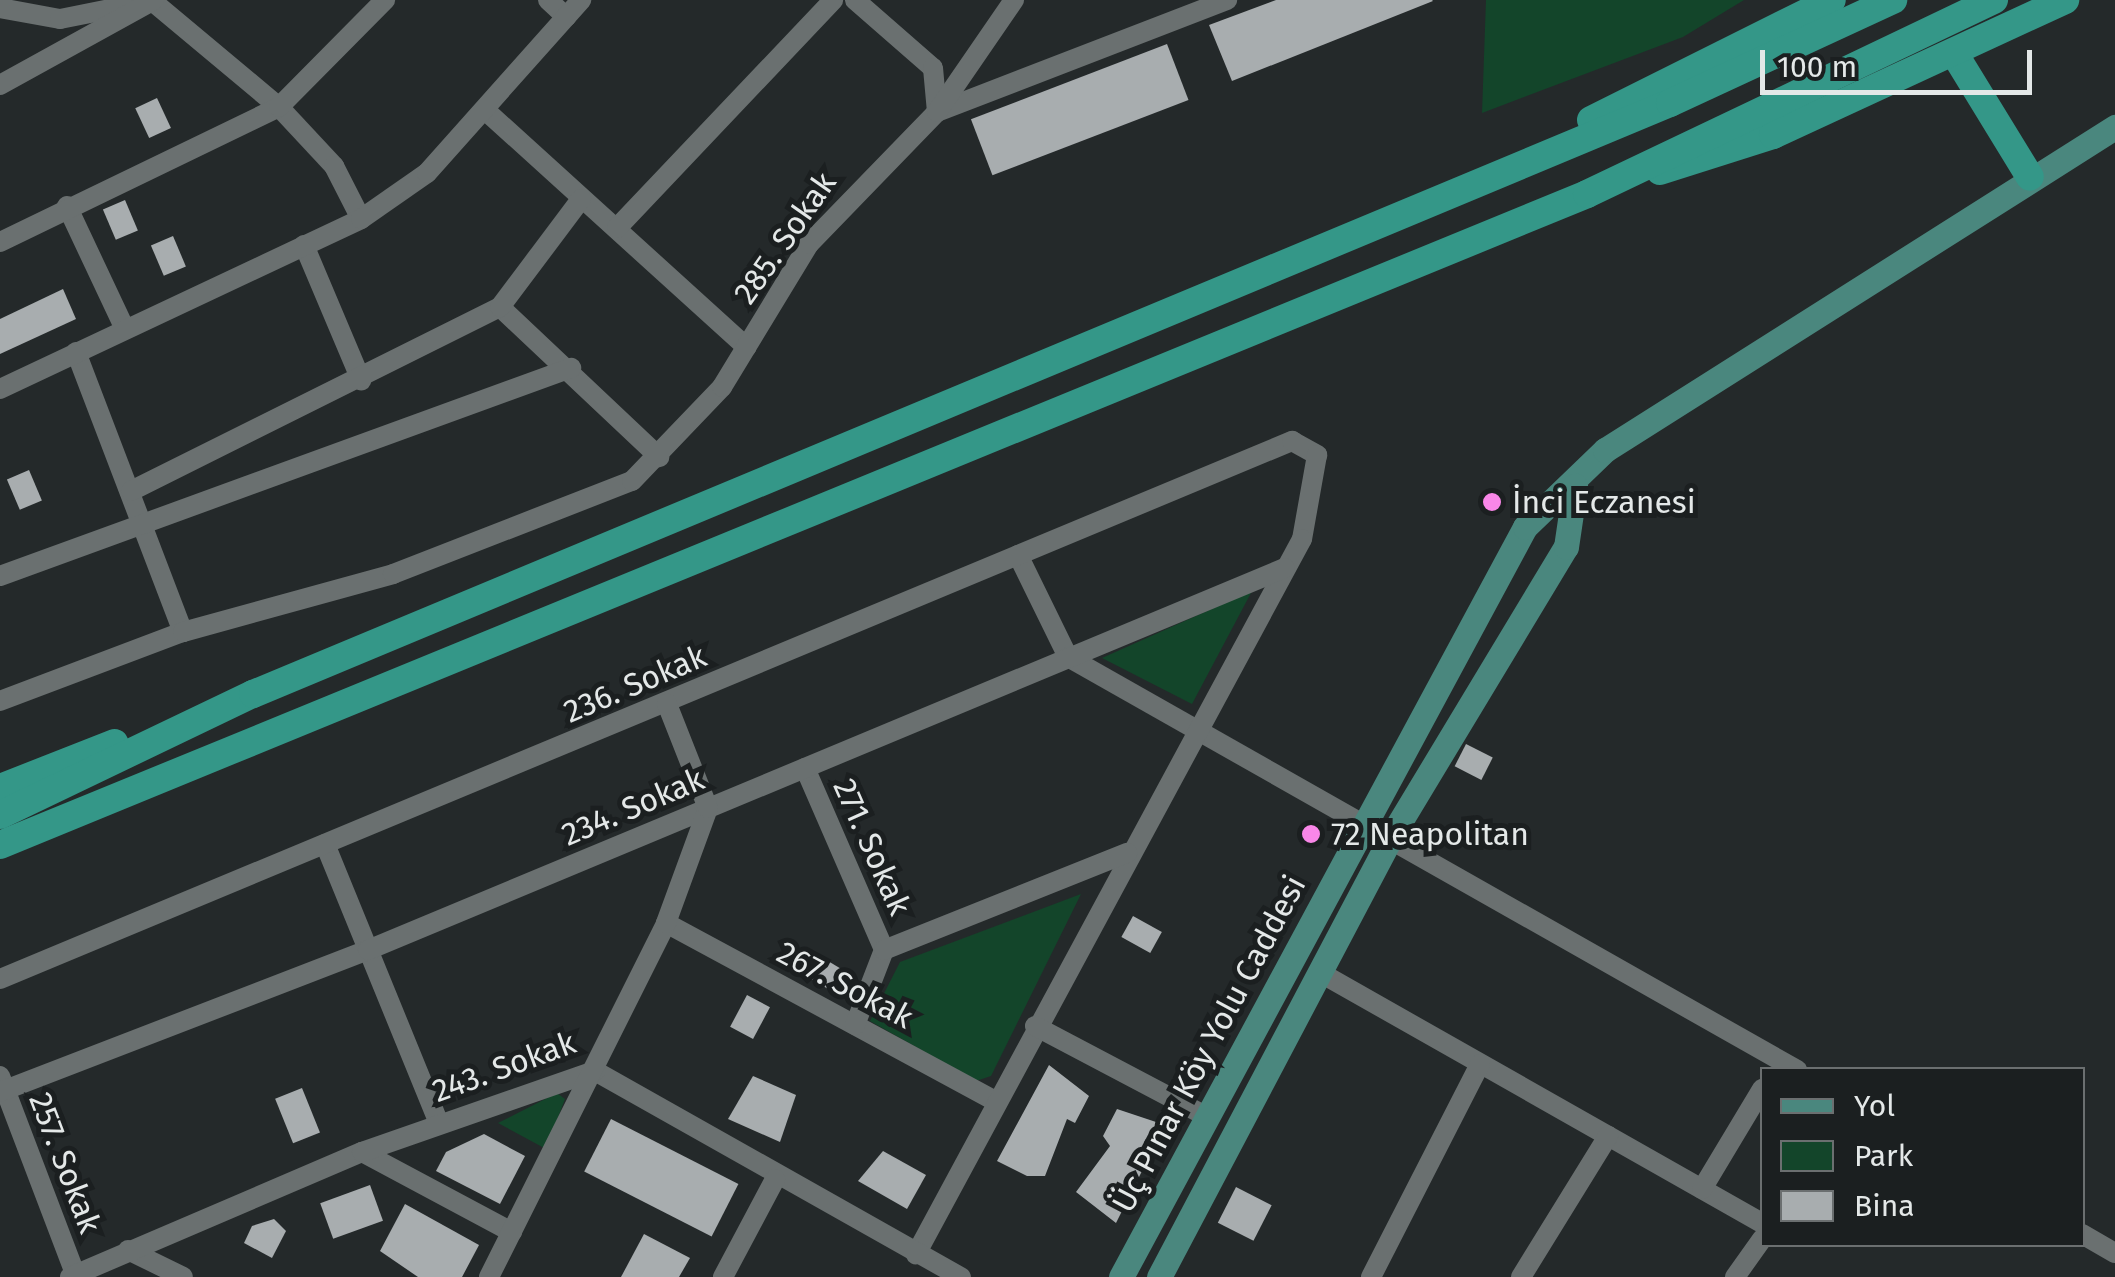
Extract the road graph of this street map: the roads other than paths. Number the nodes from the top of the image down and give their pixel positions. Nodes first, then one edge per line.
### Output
1 (152, 0) edge
2 (386, 0) edge
3 (548, 0) edge
4 (581, 0) edge
5 (833, 0) edge
6 (855, 0) edge
7 (1014, 0) edge
8 (1227, 0) edge
9 (1832, 0) edge
10 (1893, 0) edge
11 (1994, 0) edge
12 (2065, 0) edge
13 (0, 8) edge
14 (54, 9) edge
15 (566, 17) junction
16 (1954, 53) junction
17 (0, 85) edge
18 (279, 108) junction
19 (485, 110) junction
20 (937, 112) junction
21 (2115, 126) edge
22 (1496, 175) junction
23 (2030, 177) junction
24 (1586, 194) junction
25 (581, 199) junction
26 (67, 206) junction
27 (361, 218) junction
28 (617, 228) junction
29 (0, 242) edge
30 (304, 245) junction
31 (500, 307) junction
32 (124, 329) junction
33 (746, 348) junction
34 (76, 352) junction
35 (571, 368) junction
36 (361, 380) junction
37 (0, 388) edge
38 (659, 456) junction
39 (1575, 486) junction
40 (130, 491) junction
41 (142, 520) junction
42 (1018, 555) junction
43 (1285, 568) junction
44 (0, 576) edge
45 (183, 632) junction
46 (1068, 656) junction
47 (253, 694) junction
48 (0, 701) edge
49 (667, 704) junction
50 (1196, 726) junction
51 (805, 768) junction
52 (0, 788) edge
53 (708, 808) junction
54 (0, 816) edge
55 (1366, 820) junction
56 (1392, 836) junction
57 (325, 844) junction
58 (0, 845) edge
59 (1127, 853) junction
60 (666, 923) junction
61 (368, 950) junction
62 (884, 950) junction
63 (1318, 972) junction
64 (0, 979) edge
65 (854, 1024) junction
66 (1035, 1026) junction
67 (1480, 1064) junction
68 (1784, 1066) edge
69 (594, 1071) junction
70 (2, 1086) edge
71 (1760, 1092) edge
72 (996, 1101) junction
73 (1206, 1116) junction
74 (438, 1124) junction
75 (1608, 1136) junction
76 (362, 1152) junction
77 (775, 1179) junction
78 (1702, 1188) junction
79 (1760, 1222) edge
80 (512, 1232) junction
81 (2085, 1236) edge
82 (1760, 1242) edge
83 (128, 1250) junction
84 (2115, 1253) edge
85 (916, 1254) junction
86 (72, 1274) edge
87 (183, 1277) edge
88 (489, 1277) edge
89 (724, 1277) edge
90 (961, 1277) edge
91 (1121, 1277) edge
92 (1159, 1277) edge
93 (1371, 1277) edge
94 (1521, 1277) edge
95 (1735, 1277) edge

1 - 14 street
1 - 17 street
1 - 18 street
2 - 18 street
3 - 15 street
4 - 15 street
5 - 28 street
6 - 20 street
7 - 20 street, 285. Sokak
8 - 20 street
9 - 22 highway
10 - 22 highway
11 - 24 highway
12 - 16 highway
13 - 14 street
15 - 19 street
16 - 23 highway
16 - 24 highway
18 - 26 street
18 - 27 street
19 - 25 street
19 - 27 street
20 - 33 street, 285. Sokak
21 - 23 main road
22 - 47 highway
23 - 39 main road
24 - 58 highway
25 - 28 street
25 - 31 street
26 - 29 street
26 - 32 street
27 - 30 street
28 - 33 street
30 - 32 street
30 - 36 street
31 - 35 street
31 - 36 street
32 - 34 street
33 - 38 street, 285. Sokak
34 - 37 street
34 - 40 street
35 - 38 street
35 - 41 street
36 - 40 street
38 - 45 street, 285. Sokak
39 - 55 main road, Üç Pınar Köy Yolu Caddesi
39 - 56 main road, Üç Pınar Köy Yolu Caddesi
40 - 41 street
41 - 44 street
41 - 45 street
42 - 43 street, 236. Sokak
42 - 46 street
42 - 49 street, 236. Sokak
43 - 46 street, 234. Sokak
43 - 50 street
45 - 48 street, 285. Sokak
46 - 50 street
46 - 51 street, 234. Sokak
47 - 52 highway
47 - 54 highway
49 - 53 street
49 - 57 street, 236. Sokak
50 - 55 street
50 - 59 street
51 - 53 street, 234. Sokak
51 - 62 street, 271. Sokak
53 - 60 street, 243. Sokak
53 - 61 street, 234. Sokak
55 - 56 street
55 - 73 main road, Üç Pınar Köy Yolu Caddesi
56 - 63 main road, Üç Pınar Köy Yolu Caddesi
56 - 68 street
57 - 61 street
57 - 64 street, 236. Sokak
59 - 62 street
59 - 66 street
60 - 65 street, 267. Sokak
60 - 69 street, 243. Sokak
61 - 70 street, 234. Sokak
61 - 74 street
62 - 65 street
63 - 67 street
63 - 92 main road, Üç Pınar Köy Yolu Caddesi
65 - 72 street, 267. Sokak
66 - 72 street
66 - 73 street
67 - 75 street
67 - 93 street
69 - 74 street, 243. Sokak
69 - 77 street
69 - 80 street
70 - 86 street, 257. Sokak
71 - 78 street
72 - 85 street
73 - 91 main road, Üç Pınar Köy Yolu Caddesi
74 - 76 street, 243. Sokak
75 - 78 street
75 - 94 street
76 - 80 street
76 - 83 street, 243. Sokak
77 - 85 street
77 - 89 street
78 - 79 street
80 - 88 street
81 - 84 street
82 - 95 street
83 - 86 street, 243. Sokak
83 - 87 street
85 - 90 street

